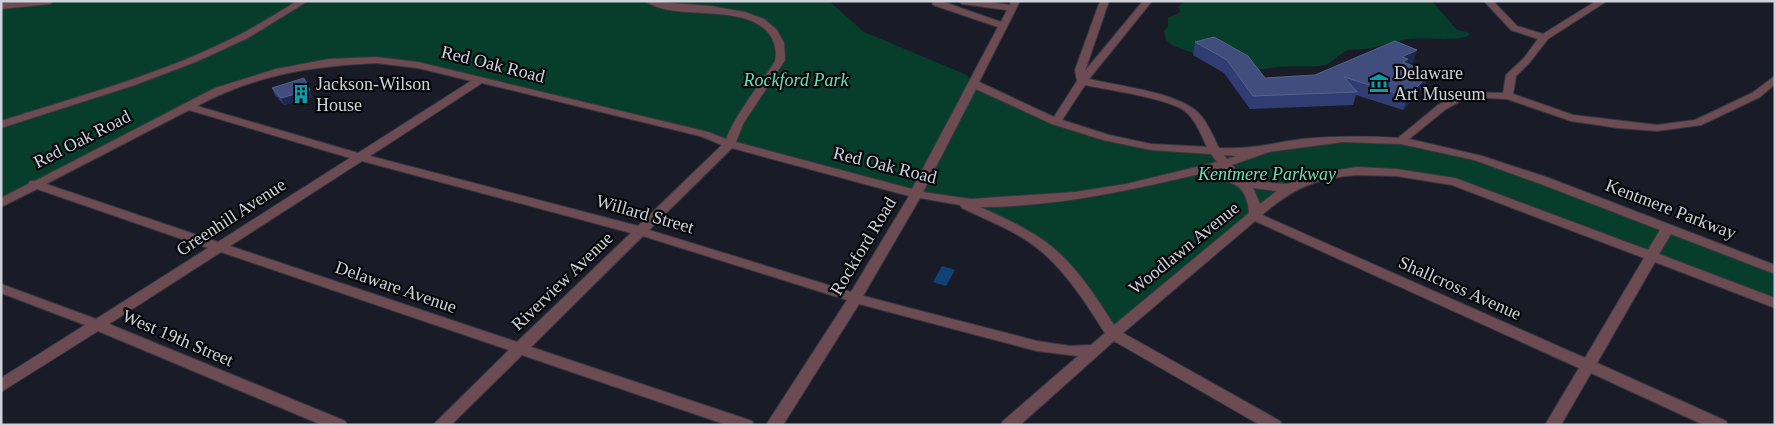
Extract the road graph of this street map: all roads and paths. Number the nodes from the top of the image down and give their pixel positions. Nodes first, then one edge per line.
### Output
1 (50, 1) edge
2 (304, 1) edge
3 (648, 1) edge
4 (936, 1) edge
5 (962, 1) edge
6 (1105, 1) edge
7 (1148, 1) edge
8 (1488, 1) edge
9 (1603, 1) edge
10 (1014, 5) edge
11 (1, 6) edge
12 (1004, 26) junction
13 (1545, 37) junction
14 (480, 80) junction
15 (1775, 80) edge
16 (1082, 81) junction
17 (972, 84) junction
18 (1508, 96) junction
19 (187, 106) junction
20 (1056, 122) junction
21 (1, 125) edge
22 (1401, 141) junction
23 (730, 144) junction
24 (1264, 150) junction
25 (1214, 152) junction
26 (361, 156) junction
27 (1224, 164) junction
28 (1196, 171) junction
29 (1242, 182) junction
30 (34, 184) junction
31 (1288, 188) junction
32 (916, 194) junction
33 (957, 201) junction
34 (1, 203) edge
35 (1256, 216) junction
36 (1668, 228) junction
37 (640, 231) junction
38 (219, 247) junction
39 (1652, 256) junction
40 (1775, 270) edge
41 (1, 288) edge
42 (854, 298) junction
43 (1775, 303) edge
44 (98, 325) junction
45 (1112, 333) junction
46 (520, 348) junction
47 (1093, 350) junction
48 (1588, 366) junction
49 (1, 386) edge
50 (339, 425) edge
51 (442, 425) edge
52 (746, 425) edge
53 (774, 425) edge
54 (1008, 425) edge
55 (1274, 425) edge
56 (1553, 425) edge
57 (1720, 425) edge

1 - 11 street
2 - 21 street
3 - 23 street
4 - 12 street
5 - 10 street
6 - 16 street
7 - 16 street
8 - 13 street
9 - 13 street
10 - 12 street, Rockford Road
12 - 17 street, Rockford Road
13 - 18 street
14 - 19 street, Red Oak Road
14 - 23 street, Red Oak Road
14 - 26 street, Greenhill Avenue
15 - 18 street
16 - 20 street
16 - 25 street
17 - 20 street, Kentmere Parkway
17 - 32 street, Rockford Road
18 - 22 street
19 - 26 street, Willard Street
19 - 30 street, Red Oak Road
20 - 25 street, Kentmere Parkway
22 - 24 street, Kentmere Parkway
22 - 36 street, Kentmere Parkway
23 - 32 street, Red Oak Road
23 - 37 street, Riverview Avenue
24 - 25 street, Kentmere Parkway
24 - 27 street, Red Oak Road
25 - 27 street
26 - 37 street, Willard Street
26 - 38 street, Greenhill Avenue
27 - 28 street, Red Oak Road
27 - 29 street
28 - 29 street
28 - 33 street, Red Oak Road
29 - 31 street
29 - 35 street
30 - 34 street, Red Oak Road
30 - 38 street, Delaware Avenue
31 - 35 street, Woodlawn Avenue
31 - 39 street, Woodlawn Avenue
32 - 33 street, Red Oak Road
32 - 42 street, Rockford Road
33 - 45 street, Red Oak Road
35 - 45 street, Woodlawn Avenue
35 - 48 street, Shallcross Avenue
36 - 39 street
36 - 40 street, Kentmere Parkway
37 - 42 street, Willard Street
37 - 46 street, Riverview Avenue
38 - 44 street, Greenhill Avenue
38 - 46 street, Delaware Avenue
39 - 43 street
39 - 48 street
41 - 44 street, West 19th Street
42 - 47 street, Willard Street
42 - 53 street, Rockford Road
44 - 49 street, Greenhill Avenue
44 - 50 street, West 19th Street
45 - 47 street, Woodlawn Avenue
45 - 55 street
46 - 51 street, Riverview Avenue
46 - 52 street, Delaware Avenue
47 - 54 street, Woodlawn Avenue
48 - 56 street
48 - 57 street, Shallcross Avenue

